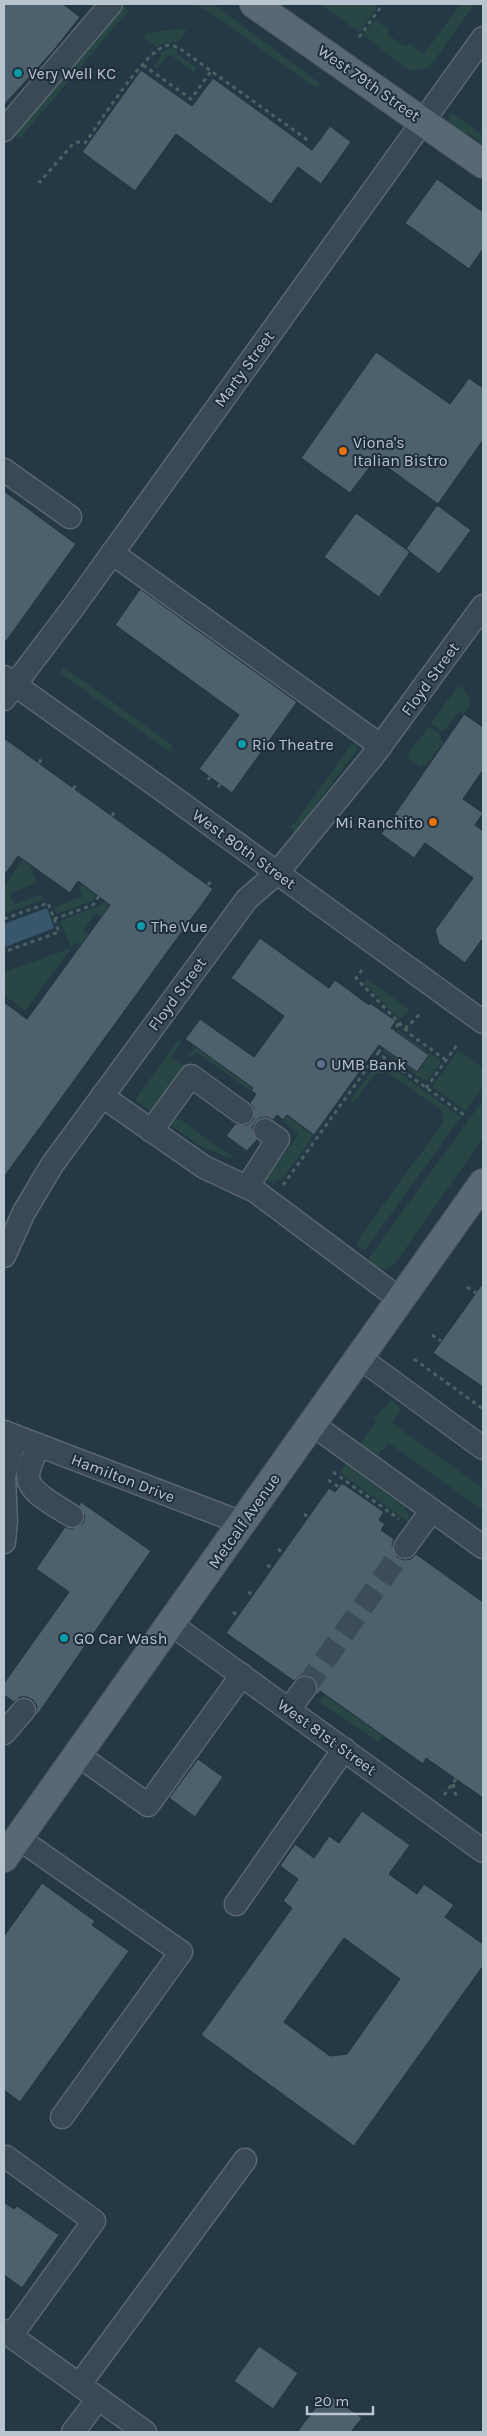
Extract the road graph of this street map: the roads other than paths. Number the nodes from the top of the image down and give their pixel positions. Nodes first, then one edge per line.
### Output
1 (111, 4) edge
2 (254, 4) edge
3 (483, 38) edge
4 (422, 119) junction
5 (4, 130) edge
6 (483, 164) edge
7 (4, 470) edge
8 (70, 517) dead end
9 (112, 553) junction
10 (483, 606) edge
11 (7, 687) edge
12 (381, 746) junction
13 (277, 873) junction
14 (483, 1022) edge
15 (102, 1096) junction
16 (242, 1113) dead end
17 (265, 1130) dead end
18 (151, 1131) junction
19 (483, 1183) edge
20 (246, 1187) junction
21 (4, 1256) edge
22 (401, 1300) junction
23 (360, 1358) junction
24 (312, 1424) junction
25 (10, 1435) edge
26 (39, 1445) junction
27 (483, 1448) edge
28 (432, 1510) junction
29 (72, 1516) dead end
30 (242, 1523) junction
31 (4, 1542) edge
32 (405, 1547) tunnel mouth
33 (483, 1547) edge
34 (171, 1624) junction
35 (242, 1675) junction
36 (305, 1688) tunnel mouth
37 (290, 1709) junction
38 (24, 1710) dead end
39 (4, 1733) edge
40 (344, 1749) junction
41 (78, 1754) junction
42 (11, 1848) edge
43 (483, 1850) edge
44 (236, 1904) dead end
45 (62, 2117) dead end
46 (6, 2157) dead end
47 (245, 2160) dead end
48 (7, 2334) edge
49 (79, 2385) junction
50 (98, 2399) junction
51 (73, 2432) edge
52 (144, 2432) edge

1 - 5 street
2 - 4 main road, West 79th Street
3 - 4 street, Marty Street
4 - 6 main road, West 79th Street
4 - 9 street, Marty Street
7 - 8 street
9 - 11 street, Marty Street
9 - 12 street
10 - 12 street, Floyd Street
11 - 13 street, West 80th Street
12 - 13 street, Floyd Street
13 - 14 street, West 80th Street
13 - 15 street, Floyd Street
15 - 18 street
15 - 21 street, Floyd Street
16 - 18 street
17 - 20 street
18 - 20 street
19 - 22 main road, Metcalf Avenue
20 - 22 street
22 - 23 main road, Metcalf Avenue
23 - 24 main road, Metcalf Avenue
23 - 27 street
24 - 28 street
24 - 30 main road, Metcalf Avenue
25 - 26 street, Hamilton Drive
25 - 31 street
26 - 29 street
26 - 30 street, Hamilton Drive
28 - 32 street
28 - 33 street
30 - 34 main road, Metcalf Avenue
34 - 35 street, West 81st Street
34 - 41 main road, Metcalf Avenue
35 - 37 street, West 81st Street
35 - 41 street
36 - 37 street
37 - 40 street, West 81st Street
38 - 39 street
40 - 43 street, West 81st Street
40 - 44 street
41 - 42 main road, Metcalf Avenue
42 - 45 street
46 - 48 street
47 - 49 street
48 - 49 street
49 - 50 street
50 - 51 street
50 - 52 street

